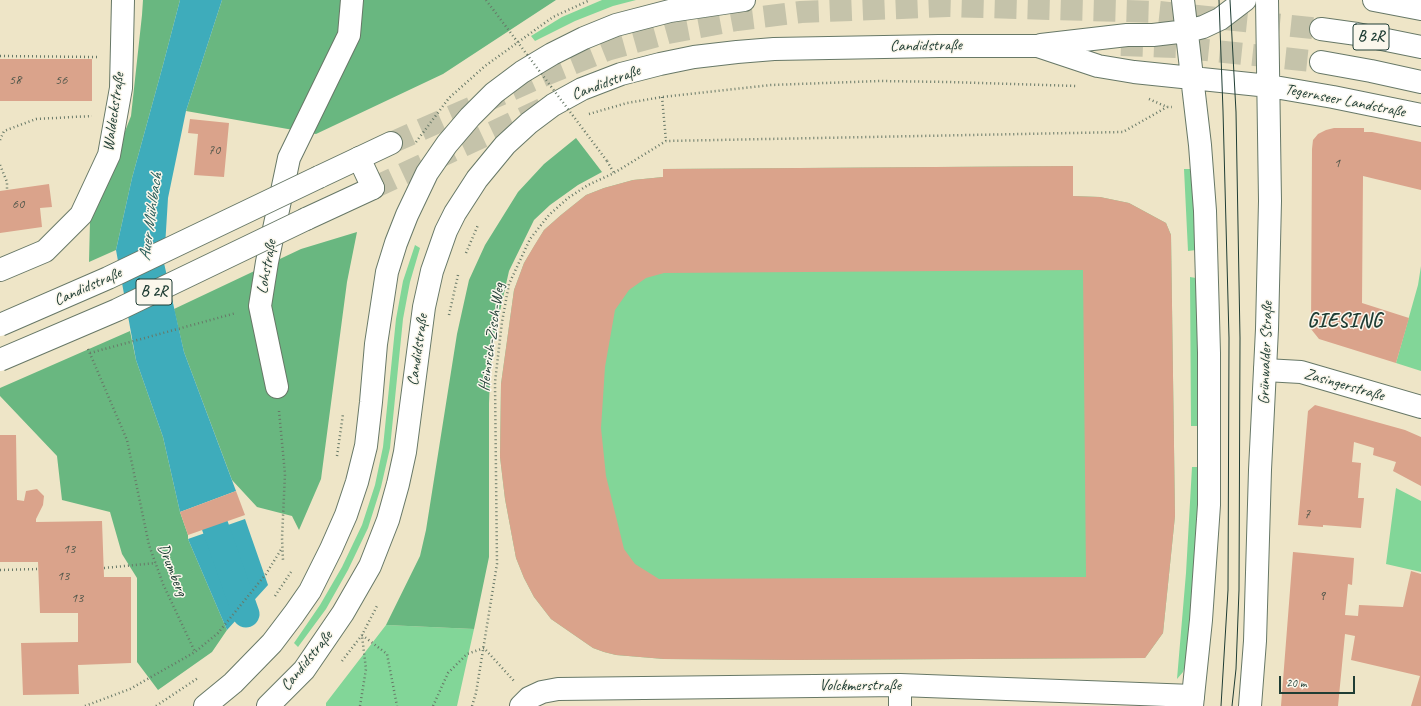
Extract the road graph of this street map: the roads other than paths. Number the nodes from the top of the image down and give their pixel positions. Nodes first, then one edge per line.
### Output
1 (123, 0) edge
2 (352, 0) edge
3 (744, 0) edge
4 (1184, 0) edge
5 (1245, 0) edge
6 (1267, 0) edge
7 (1374, 0) edge
8 (1421, 9) edge
9 (1321, 29) tunnel mouth
10 (1187, 31) junction
11 (1038, 46) junction
12 (1421, 47) edge
13 (1321, 62) tunnel mouth
14 (1192, 78) junction
15 (1421, 82) edge
16 (1269, 86) junction
17 (1421, 116) edge
18 (391, 143) tunnel mouth
19 (359, 158) junction
20 (0, 270) edge
21 (0, 325) edge
22 (0, 360) edge
23 (1265, 370) junction
24 (277, 387) road end
25 (1421, 407) edge
26 (900, 696) edge
27 (1192, 701) edge
28 (525, 702) edge
29 (205, 706) edge
30 (268, 706) edge
31 (1250, 706) edge

1 - 20 main road, Waldeckstraße
2 - 24 main road, Lohstraße
3 - 29 main road
4 - 10 main road
5 - 10 main road
6 - 16 main road, Grünwalder Straße
7 - 8 main road
9 - 12 main road, B 2R
10 - 11 main road
10 - 14 main road
11 - 14 main road, Candidstraße
11 - 30 main road, Candidstraße
13 - 15 main road, Tegernseer Landstraße / B 2R
14 - 16 main road, Candidstraße
14 - 27 main road
16 - 17 main road, Tegernseer Landstraße
16 - 23 main road, Grünwalder Straße
18 - 19 main road, Candidstraße / B 2R
19 - 21 main road, Candidstraße / B 2R, bridge
19 - 22 main road, Candidstraße / B 2R, bridge
23 - 25 main road, Zasingerstraße
23 - 31 main road, Grünwalder Straße
26 - 27 main road, Volckmerstraße
26 - 28 main road, Volckmerstraße

